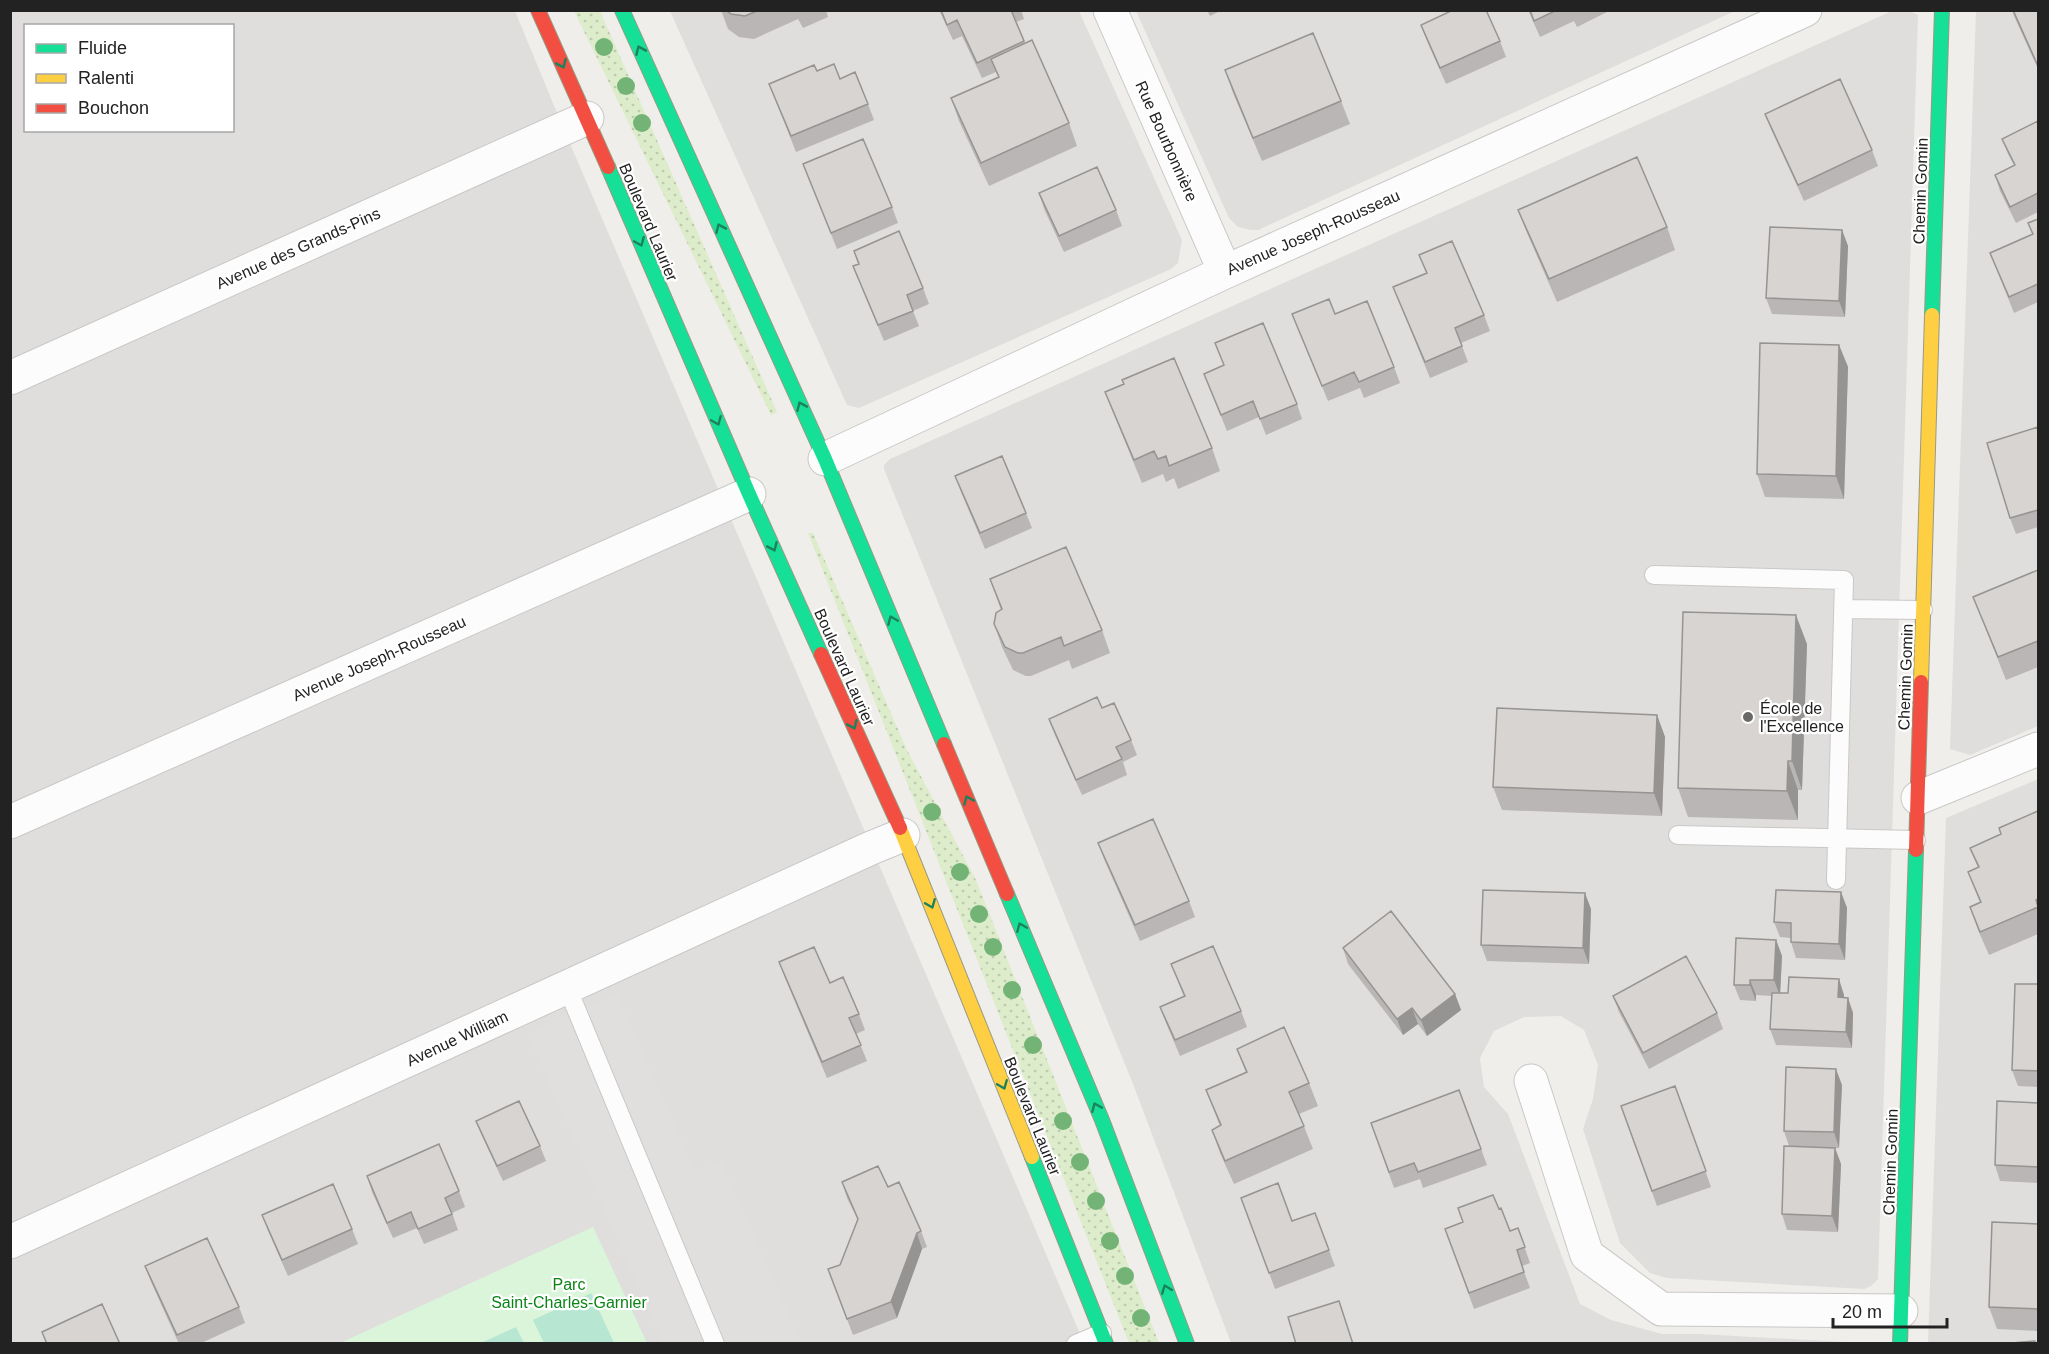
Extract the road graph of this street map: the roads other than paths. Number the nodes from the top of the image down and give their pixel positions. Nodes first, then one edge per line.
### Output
1 (538, 10) edge
2 (622, 10) edge
3 (1110, 10) edge
4 (1805, 10) edge
5 (1942, 10) edge
6 (587, 118) junction
7 (1225, 272) junction
8 (10, 378) edge
9 (825, 459) junction
10 (748, 494) junction
11 (1654, 575) dead end
12 (1844, 609) junction
13 (1923, 610) junction
14 (2038, 749) edge
15 (1918, 798) junction
16 (10, 822) edge
17 (903, 835) junction
18 (1678, 835) dead end
19 (1837, 838) junction
20 (1916, 840) junction
21 (1836, 880) dead end
22 (567, 987) junction
23 (1531, 1081) dead end
24 (10, 1242) edge
25 (1901, 1311) junction
26 (1104, 1338) edge
27 (716, 1344) edge
28 (1076, 1344) edge
29 (1187, 1344) edge
30 (1900, 1344) edge

1 -> 6 main road, Boulevard Laurier
9 -> 2 main road
3 - 7 street, Rue Bourbonnière
4 - 7 street, Avenue Joseph-Rousseau
5 - 13 main road, Chemin Gomin
6 - 8 street, Avenue des Grands-Pins
6 -> 10 main road, Boulevard Laurier
7 - 9 street, Avenue Joseph-Rousseau
29 -> 9 main road
10 - 16 street, Avenue Joseph-Rousseau
10 -> 17 main road, Boulevard Laurier
11 - 12 lane
12 - 13 lane
12 - 19 lane
13 - 15 main road, Chemin Gomin
14 - 15 street
15 - 20 main road, Chemin Gomin
17 - 22 street, Avenue William
17 -> 26 main road, Boulevard Laurier
18 - 19 lane
19 - 20 lane
19 - 21 lane
20 - 25 main road, Chemin Gomin
22 - 24 street, Avenue William
22 - 27 lane
23 - 25 street
25 - 30 main road, Chemin Gomin
26 - 28 lane

